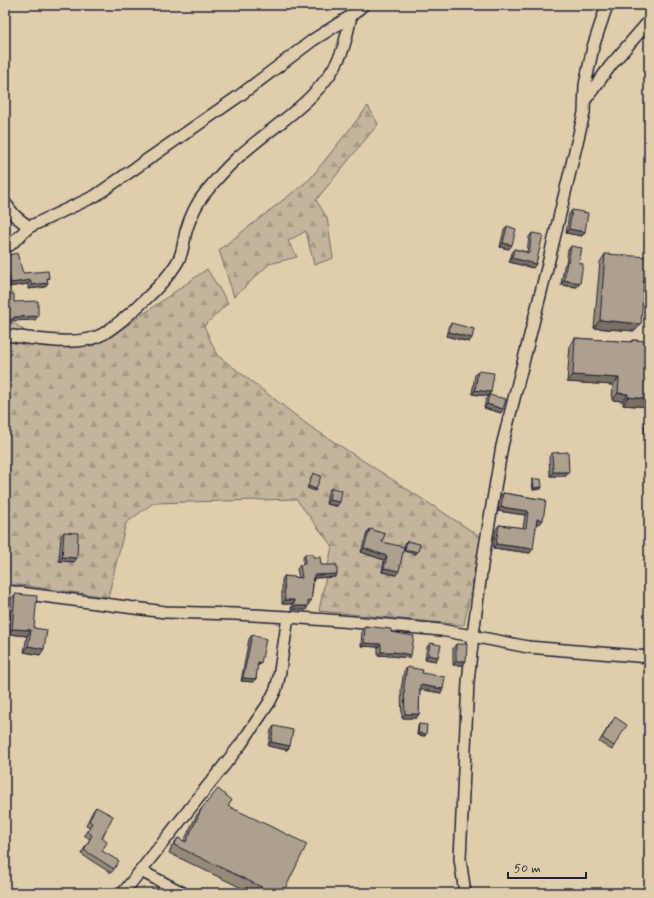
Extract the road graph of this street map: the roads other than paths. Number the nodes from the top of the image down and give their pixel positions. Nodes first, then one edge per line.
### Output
1 (362, 5) edge
2 (607, 5) edge
3 (351, 16) junction
4 (649, 21) edge
5 (585, 100) junction
6 (5, 203) edge
7 (28, 227) junction
8 (5, 247) edge
9 (5, 336) edge
10 (5, 591) edge
11 (288, 617) junction
12 (472, 635) junction
13 (649, 657) edge
14 (141, 871) junction
15 (123, 893) edge
16 (183, 893) edge
17 (465, 893) edge

1 - 3 street
2 - 5 street
3 - 7 street
3 - 9 street
4 - 5 street
5 - 12 street
6 - 7 street
7 - 8 street
10 - 11 street
11 - 12 street
11 - 14 street
12 - 13 street
12 - 17 street
14 - 15 street
14 - 16 street

